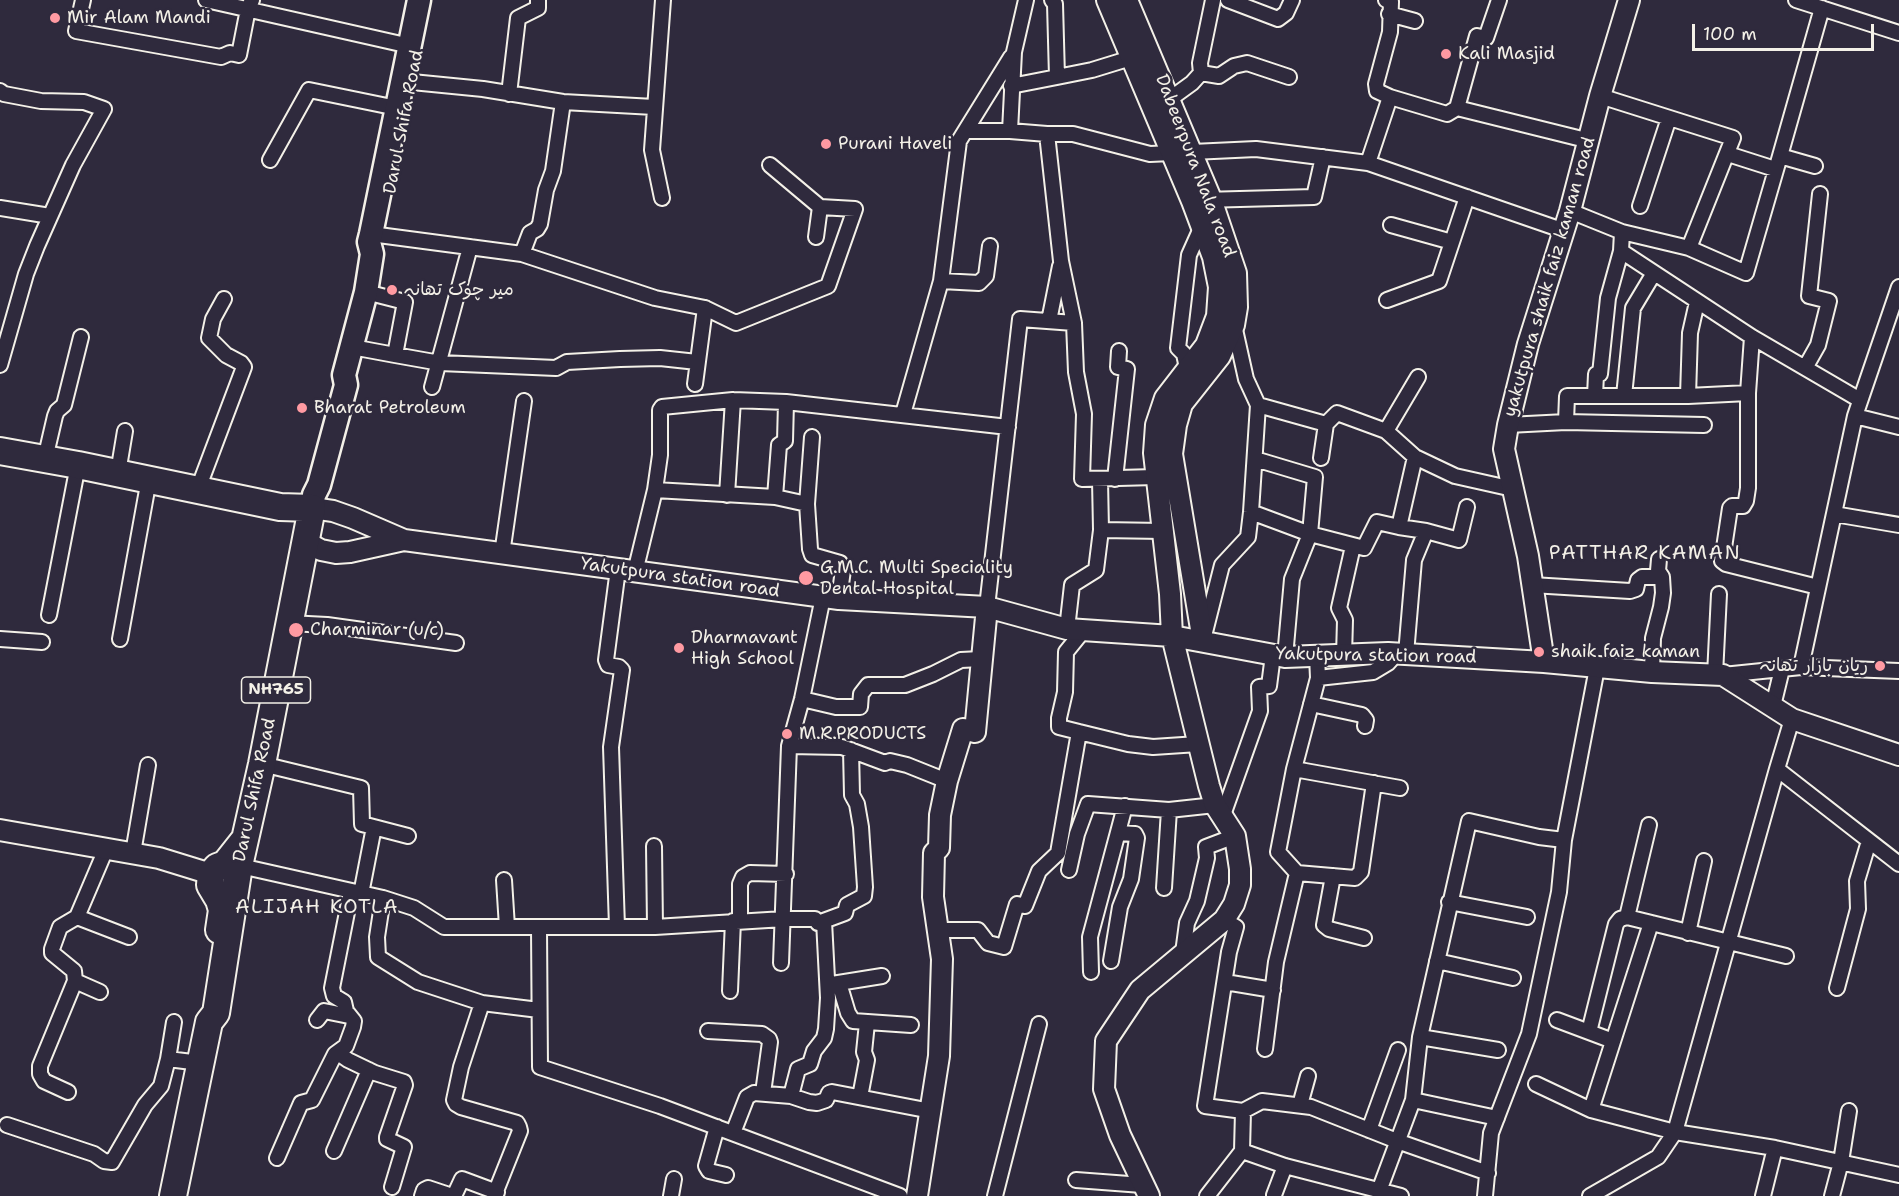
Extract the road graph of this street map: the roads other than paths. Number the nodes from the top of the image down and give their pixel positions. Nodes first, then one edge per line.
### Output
1 (83, 0) edge
2 (206, 0) edge
3 (419, 0) edge
4 (429, 0) edge
5 (538, 0) edge
6 (663, 0) edge
7 (1026, 0) edge
8 (1052, 0) edge
9 (1107, 0) edge
10 (1127, 0) edge
11 (1213, 0) edge
12 (1227, 0) edge
13 (1293, 0) edge
14 (1499, 0) edge
15 (1629, 0) edge
16 (1796, 0) edge
17 (1389, 4) edge
18 (1817, 4) edge
19 (250, 5) edge
20 (1415, 21) dead end
21 (1899, 33) edge
22 (410, 46) junction
23 (1014, 52) junction
24 (1131, 58) junction
25 (1201, 73) junction
26 (1057, 77) junction
27 (1289, 77) dead end
28 (412, 82) junction
29 (1011, 86) junction
30 (0, 91) edge
31 (509, 94) junction
32 (1600, 96) junction
33 (1390, 97) junction
34 (1170, 99) junction
35 (563, 102) junction
36 (654, 107) junction
37 (397, 108) junction
38 (1457, 108) junction
39 (1669, 118) junction
40 (966, 131) junction
41 (1010, 131) junction
42 (1047, 134) junction
43 (1590, 141) junction
44 (1180, 151) junction
45 (1728, 154) junction
46 (1323, 157) junction
47 (270, 160) dead end
48 (1777, 163) junction
49 (1368, 164) junction
50 (770, 165) dead end
51 (1815, 166) dead end
52 (1820, 194) dead end
53 (1467, 197) junction
54 (662, 198) dead end
55 (1202, 200) junction
56 (1640, 206) dead end
57 (820, 207) junction
58 (0, 208) edge
59 (1570, 211) junction
60 (50, 216) junction
61 (1391, 225) dead end
62 (1202, 226) junction
63 (1562, 230) junction
64 (1622, 232) junction
65 (816, 237) dead end
66 (376, 242) junction
67 (1452, 243) junction
68 (990, 246) dead end
69 (470, 247) junction
70 (1689, 248) junction
71 (1621, 251) junction
72 (522, 254) junction
73 (1061, 261) junction
74 (1654, 273) junction
75 (941, 280) junction
76 (1899, 287) edge
77 (366, 292) junction
78 (224, 299) dead end
79 (1387, 300) dead end
80 (1697, 302) junction
81 (705, 309) junction
82 (1049, 321) junction
83 (1074, 322) junction
84 (1234, 325) junction
85 (81, 338) dead end
86 (1752, 338) junction
87 (352, 347) junction
88 (1119, 351) dead end
89 (395, 355) junction
90 (697, 362) junction
91 (440, 363) junction
92 (0, 365) edge
93 (1197, 367) junction
94 (1805, 368) junction
95 (1418, 377) dead end
96 (695, 384) dead end
97 (432, 387) dead end
98 (1748, 393) junction
99 (1594, 396) junction
100 (1623, 396) junction
101 (1688, 396) junction
102 (733, 400) junction
103 (1860, 400) junction
104 (524, 401) dead end
105 (786, 402) junction
106 (1258, 405) junction
107 (903, 414) junction
108 (1855, 416) junction
109 (1566, 422) junction
110 (1326, 424) junction
111 (1508, 424) junction
112 (1704, 424) dead end
113 (1008, 427) junction
114 (1899, 427) edge
115 (125, 431) dead end
116 (1386, 431) junction
117 (812, 437) dead end
118 (0, 451) edge
119 (1163, 453) junction
120 (1415, 457) junction
121 (1321, 458) dead end
122 (45, 459) junction
123 (1255, 459) junction
124 (78, 465) junction
125 (118, 473) junction
126 (1155, 477) junction
127 (149, 479) junction
128 (1115, 479) junction
129 (1100, 480) junction
130 (198, 489) junction
131 (1513, 489) junction
132 (655, 490) junction
133 (727, 495) junction
134 (775, 497) junction
135 (313, 502) junction
136 (807, 504) junction
137 (280, 507) junction
138 (1467, 507) dead end
139 (1251, 512) junction
140 (1834, 514) junction
141 (1899, 525) edge
142 (1399, 527) junction
143 (1101, 530) junction
144 (1163, 531) junction
145 (1426, 531) junction
146 (1310, 534) junction
147 (404, 540) junction
148 (306, 542) junction
149 (1353, 546) junction
150 (502, 554) junction
151 (1659, 559) dead end
152 (626, 571) junction
153 (1662, 577) junction
154 (1532, 585) junction
155 (1818, 587) junction
156 (1170, 594) junction
157 (1194, 594) junction
158 (1719, 594) dead end
159 (831, 598) junction
160 (987, 608) junction
161 (49, 615) dead end
162 (289, 623) junction
163 (1075, 630) junction
164 (1172, 636) junction
165 (0, 639) edge
166 (120, 639) dead end
167 (1203, 641) junction
168 (42, 642) dead end
169 (456, 643) dead end
170 (1401, 653) junction
171 (1279, 656) junction
172 (1317, 656) junction
173 (1344, 656) junction
174 (981, 659) junction
175 (1544, 662) junction
176 (1801, 667) junction
177 (1597, 668) junction
178 (1782, 669) junction
179 (1899, 671) edge
180 (1652, 672) junction
181 (1719, 675) junction
182 (1318, 678) junction
183 (802, 699) junction
184 (1311, 704) junction
185 (1773, 706) junction
186 (1792, 719) junction
187 (1365, 726) dead end
188 (1079, 732) junction
189 (1198, 744) junction
190 (789, 746) junction
191 (850, 750) junction
192 (1899, 755) edge
193 (262, 764) junction
194 (148, 765) dead end
195 (1294, 769) junction
196 (1777, 769) junction
197 (947, 781) junction
198 (1374, 783) junction
199 (1400, 788) dead end
200 (1067, 799) junction
201 (1088, 804) junction
202 (1125, 806) junction
203 (1169, 810) junction
204 (1218, 812) junction
205 (1649, 825) dead end
206 (374, 827) junction
207 (0, 830) edge
208 (1118, 832) junction
209 (408, 836) dead end
210 (1235, 836) junction
211 (1564, 840) junction
212 (1869, 841) junction
213 (654, 846) dead end
214 (106, 849) junction
215 (133, 853) junction
216 (1704, 861) dead end
217 (1899, 864) edge
218 (225, 868) junction
219 (1069, 870) dead end
220 (1297, 873) junction
221 (786, 874) junction
222 (1333, 876) junction
223 (504, 880) dead end
224 (1164, 888) dead end
225 (356, 893) junction
226 (383, 898) junction
227 (1449, 902) junction
228 (77, 917) junction
229 (1527, 917) dead end
230 (1627, 917) junction
231 (784, 919) junction
232 (1224, 920) junction
233 (736, 921) junction
234 (824, 921) junction
235 (1651, 923) junction
236 (507, 927) junction
237 (616, 927) junction
238 (655, 927) junction
239 (539, 928) junction
240 (938, 930) junction
241 (1688, 933) junction
242 (129, 937) dead end
243 (1364, 938) dead end
244 (1729, 943) junction
245 (1183, 953) junction
246 (1786, 956) dead end
247 (1111, 961) dead end
248 (1437, 961) junction
249 (781, 963) dead end
250 (1091, 972) dead end
251 (882, 976) dead end
252 (1513, 978) dead end
253 (75, 981) junction
254 (1225, 982) junction
255 (833, 984) junction
256 (1837, 988) dead end
257 (1274, 990) junction
258 (730, 991) dead end
259 (100, 992) dead end
260 (482, 1003) junction
261 (539, 1010) junction
262 (349, 1016) junction
263 (318, 1020) dead end
264 (1557, 1020) dead end
265 (174, 1022) dead end
266 (867, 1023) junction
267 (911, 1024) dead end
268 (1038, 1024) dead end
269 (708, 1031) dead end
270 (1589, 1032) junction
271 (1420, 1037) junction
272 (1613, 1041) junction
273 (1265, 1049) dead end
274 (1398, 1050) dead end
275 (1498, 1050) dead end
276 (338, 1053) junction
277 (168, 1059) junction
278 (200, 1063) junction
279 (369, 1070) junction
280 (1308, 1076) dead end
281 (1536, 1084) dead end
282 (68, 1092) dead end
283 (763, 1092) junction
284 (791, 1096) junction
285 (860, 1097) junction
286 (1413, 1100) junction
287 (1300, 1105) junction
288 (1591, 1110) junction
289 (931, 1111) junction
290 (1243, 1111) junction
291 (1849, 1111) dead end
292 (1497, 1118) junction
293 (7, 1125) dead end
294 (717, 1127) junction
295 (1369, 1130) junction
296 (1676, 1132) junction
297 (733, 1133) junction
298 (1397, 1141) junction
299 (1775, 1148) junction
300 (334, 1151) dead end
301 (1242, 1151) junction
302 (277, 1158) dead end
303 (1841, 1162) junction
304 (1285, 1166) junction
305 (1488, 1173) junction
306 (726, 1175) dead end
307 (1899, 1175) edge
308 (674, 1179) dead end
309 (1076, 1180) dead end
310 (1341, 1181) junction
311 (392, 1187) dead end
312 (1146, 1191) edge
313 (1379, 1191) junction
314 (1604, 1192) edge
315 (496, 1194) edge
316 (174, 1196) edge
317 (422, 1196) edge
318 (670, 1196) edge
319 (900, 1196) edge
320 (917, 1196) edge
321 (995, 1196) edge
322 (1208, 1196) edge
323 (1276, 1196) edge
324 (1338, 1196) edge
325 (1401, 1196) edge
326 (1485, 1196) edge
327 (1590, 1196) edge
328 (1763, 1196) edge
329 (1832, 1196) edge

1 - 19 street
2 - 19 street
3 - 22 main road
4 - 28 main road, Darul Shifa Road
5 - 31 street
6 - 36 street
7 - 23 street
8 - 26 street
9 - 24 street, Dabeerpura Nala road
10 - 34 street, Dabeerpura Nala road
11 - 25 street
12 - 13 street
14 - 38 street
15 - 32 street, yakutpura shaik faiz kaman road
16 - 18 street
17 - 20 street
17 - 33 street
18 - 21 street
18 - 48 street
19 - 22 street
22 - 37 main road
23 - 29 street
23 - 40 street
24 - 26 street
24 - 44 street, Dabeerpura Nala road
25 - 27 street
25 - 34 street
26 - 29 street
28 - 31 street
28 - 66 main road, Darul Shifa Road
29 - 41 street
30 - 60 street
31 - 35 street
32 - 39 street
32 - 43 street, yakutpura shaik faiz kaman road
33 - 38 street
33 - 49 street
34 - 44 street, Dabeerpura Nala road
35 - 36 street
35 - 72 street
36 - 54 street
37 - 47 street
37 - 66 main road
38 - 43 street
39 - 45 street
39 - 56 street
40 - 41 street
40 - 75 street
41 - 42 street
42 - 44 street
42 - 73 street
43 - 59 street, yakutpura shaik faiz kaman road
44 - 46 street
44 - 55 street, Dabeerpura Nala road
45 - 48 street
45 - 70 street
46 - 49 street
46 - 55 street
48 - 51 street
48 - 70 street
49 - 53 street
50 - 57 street
52 - 94 street
53 - 63 street
53 - 67 street
55 - 62 street, Dabeerpura Nala road
55 - 84 street, Dabeerpura Nala road
57 - 65 street
57 - 81 street
58 - 60 street
59 - 63 street, yakutpura shaik faiz kaman road
59 - 64 street
60 - 92 street
61 - 67 street
62 - 93 street, Dabeerpura Nala road
62 - 93 street
63 - 111 street, yakutpura shaik faiz kaman road
64 - 70 street
64 - 71 street
66 - 69 street
66 - 77 main road, Darul Shifa Road
67 - 79 street
68 - 75 street
69 - 72 street
69 - 91 street
71 - 74 street
71 - 99 street
72 - 81 street
73 - 82 street
73 - 83 street
74 - 80 street
74 - 100 street
75 - 107 street
76 - 103 street
77 - 87 main road, Darul Shifa Road
77 - 89 street
78 - 130 street
80 - 86 street
80 - 101 street
81 - 90 street
82 - 83 street
82 - 113 street
83 - 129 street
84 - 93 street, Dabeerpura Nala road
84 - 106 street
85 - 122 street
86 - 94 street
86 - 98 street
87 - 89 street
87 - 135 main road, Darul Shifa Road
88 - 128 street
89 - 91 street
90 - 91 street
90 - 96 street
91 - 97 street
93 - 119 street, Dabeerpura Nala road
94 - 103 street
95 - 116 street
98 - 101 street
98 - 155 street
99 - 100 street
99 - 109 street
100 - 101 street
102 - 105 street
102 - 132 street
102 - 133 street
103 - 108 street
104 - 150 street
105 - 107 street
105 - 134 street
106 - 110 street
106 - 123 street
107 - 113 street
108 - 114 street
108 - 140 street
109 - 111 street
109 - 112 street
110 - 116 street
110 - 121 street
111 - 131 street, yakutpura shaik faiz kaman road
113 - 160 street
115 - 125 street
116 - 120 street
117 - 136 street
118 - 122 highway
119 - 126 street, Dabeerpura Nala road
119 - 157 street, Dabeerpura Nala road
120 - 131 street
120 - 142 street
122 - 124 highway
123 - 139 street
123 - 146 street
124 - 125 highway
124 - 161 street
125 - 127 highway
126 - 128 street
126 - 144 street, Dabeerpura Nala road
127 - 130 highway
127 - 166 street
128 - 129 street
129 - 143 street
130 - 137 highway
131 - 154 street, yakutpura shaik faiz kaman road
132 - 133 street
132 - 152 street
133 - 134 street
134 - 136 street
135 - 137 highway
135 - 147 street
135 - 148 highway, Darul Shifa Road / NH765
136 - 159 street
137 - 148 highway
138 - 145 street
139 - 146 street
139 - 167 street
140 - 141 street
140 - 155 street
142 - 145 street
142 - 149 street
143 - 144 street
143 - 163 street
144 - 156 street, Dabeerpura Nala road
145 - 170 street
146 - 149 street
146 - 171 street
147 - 148 street, Yakutpura station road
147 - 150 street, Yakutpura station road
148 - 162 highway, Darul Shifa Road / NH765
149 - 173 street
150 - 152 street, Yakutpura station road
151 - 153 street
152 - 159 street, Yakutpura station road
152 - 237 street
153 - 154 street
153 - 180 street
154 - 175 street, yakutpura shaik faiz kaman road
155 - 176 street
156 - 157 street
156 - 164 street, Dabeerpura Nala road
157 - 167 street, Dabeerpura Nala road
158 - 181 street
159 - 160 street, Yakutpura station road
159 - 183 street
160 - 163 street, Yakutpura station road
160 - 174 street
162 - 169 street
162 - 193 highway, Darul Shifa Road / NH765
163 - 164 street, Yakutpura station road
163 - 188 street
164 - 167 street, Yakutpura station road
164 - 189 street, Dabeerpura Nala road
165 - 168 street
167 - 171 street, Yakutpura station road
170 - 173 street, Yakutpura station road
170 - 175 street, Yakutpura station road
170 - 182 street
171 - 172 street, Yakutpura station road
171 - 204 street
172 - 173 street, Yakutpura station road
172 - 182 street
174 - 183 street
174 - 197 street
175 - 177 street, Yakutpura station road
176 - 178 street
176 - 179 street
177 - 180 street, Yakutpura station road
177 - 211 street
178 - 181 street
178 - 185 street
180 - 181 street, Yakutpura station road
181 - 185 street, Yakutpura station road
182 - 184 street
183 - 190 street
184 - 187 street
184 - 195 street
185 - 186 street, Yakutpura station road
186 - 192 street, Yakutpura station road
186 - 196 street
188 - 189 street
188 - 200 street
189 - 204 street, Dabeerpura Nala road
190 - 191 street
190 - 221 street
191 - 197 street
191 - 234 street
193 - 206 street
193 - 218 highway, Darul Shifa Road / NH765
194 - 215 street
195 - 198 street
195 - 220 street
196 - 212 street
196 - 244 street
197 - 240 street
198 - 199 street
198 - 222 street
200 - 201 street
200 - 240 street
201 - 202 street
201 - 219 street
202 - 203 street
202 - 208 street
203 - 204 street
203 - 224 street
204 - 210 street
205 - 230 street
206 - 209 street
206 - 225 street
207 - 214 street
208 - 247 street
208 - 250 street
210 - 232 street
210 - 245 street
211 - 227 street
211 - 292 street
212 - 217 street
212 - 256 street
213 - 238 street
214 - 215 street
214 - 228 street
215 - 218 street
216 - 241 street
218 - 225 street
218 - 278 highway
220 - 222 street
220 - 257 street
221 - 231 street
221 - 233 street
222 - 243 street
223 - 236 street
225 - 226 street
225 - 262 street
226 - 236 street
226 - 260 street
227 - 229 street
227 - 248 street
228 - 242 street
228 - 253 street
230 - 235 street
230 - 270 street
231 - 233 street
231 - 234 street
231 - 249 street
232 - 245 street
232 - 254 street
233 - 238 street
233 - 258 street
234 - 255 street
235 - 241 street
235 - 272 street
236 - 239 street
237 - 238 street
237 - 239 street
239 - 261 street
240 - 289 street
241 - 244 street
244 - 246 street
244 - 296 street
245 - 312 street
248 - 252 street
248 - 271 street
251 - 255 street
253 - 259 street
253 - 282 street
254 - 257 street
254 - 290 street
255 - 266 street
255 - 284 street
257 - 273 street
260 - 261 street
260 - 315 street
261 - 294 street
262 - 263 street
262 - 276 street
264 - 270 street
265 - 277 street
266 - 267 street
266 - 285 street
268 - 321 street
269 - 283 street
270 - 272 street
271 - 275 street
271 - 286 street
272 - 288 street
274 - 295 street
276 - 279 street
276 - 302 street
277 - 278 street
277 - 293 street
278 - 316 highway
279 - 300 street
279 - 311 street
280 - 287 street
281 - 288 street
283 - 284 street
283 - 297 street
284 - 285 street
285 - 289 street
286 - 292 street
286 - 298 street
287 - 290 street
287 - 295 street
288 - 296 street
289 - 320 street
290 - 301 street
291 - 303 street
292 - 305 street
294 - 297 street
294 - 306 street
295 - 298 street
296 - 299 street
296 - 314 street
297 - 319 street
298 - 305 street
298 - 313 street
299 - 303 street
299 - 328 street
301 - 304 street
301 - 322 street
303 - 307 street
303 - 329 street
304 - 310 street
304 - 323 street
305 - 326 street
308 - 318 street
309 - 312 street
310 - 313 street
310 - 324 street
313 - 325 street
314 - 327 street
315 - 317 street

